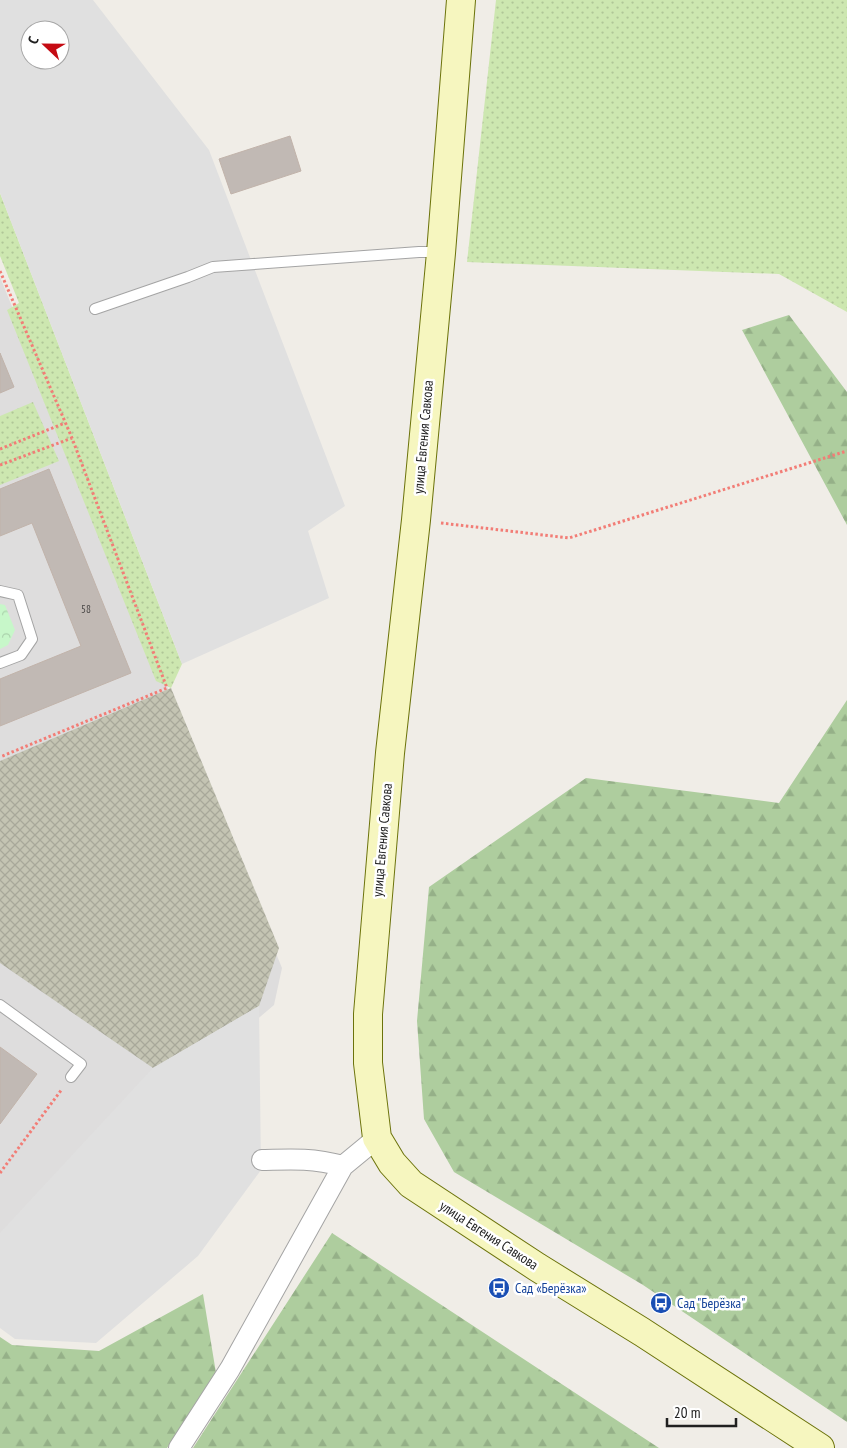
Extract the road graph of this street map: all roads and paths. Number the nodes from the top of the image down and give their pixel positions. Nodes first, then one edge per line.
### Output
1 (461, 0) edge
2 (440, 252) junction
3 (0, 271) edge
4 (95, 309) dead end
5 (65, 423) junction
6 (72, 438) junction
7 (0, 449) edge
8 (847, 451) edge
9 (0, 465) edge
10 (416, 520) junction
11 (0, 591) edge
12 (0, 663) edge
13 (0, 757) edge
14 (0, 1005) edge
15 (71, 1077) joint
16 (378, 1138) junction
17 (262, 1160) dead end
18 (343, 1166) junction
19 (0, 1173) edge
20 (179, 1448) edge
21 (820, 1448) edge

1 - 2 main road, улица Евгения Савкова
2 - 4 lane
2 - 10 main road, улица Евгения Савкова
3 - 5 path
5 - 6 path
5 - 7 path
6 - 9 path
6 - 13 path
8 - 10 path
10 - 16 main road, улица Евгения Савкова
11 - 12 lane
14 - 15 lane
15 - 19 path
16 - 18 street
16 - 21 main road, улица Евгения Савкова
17 - 18 street
18 - 20 street

